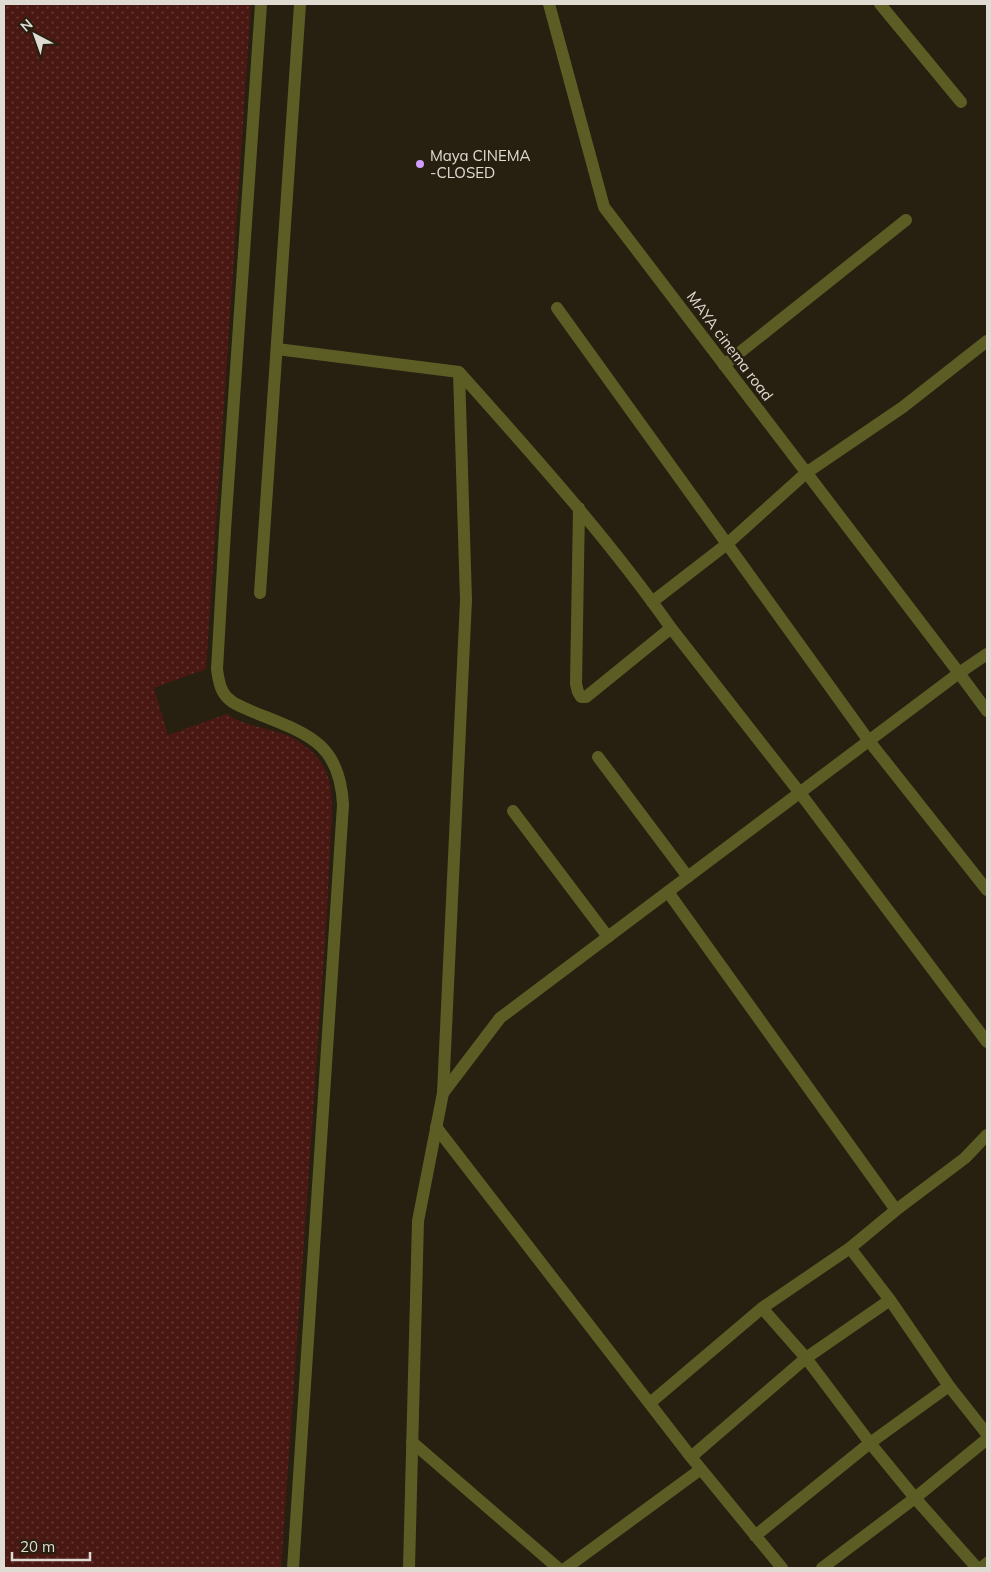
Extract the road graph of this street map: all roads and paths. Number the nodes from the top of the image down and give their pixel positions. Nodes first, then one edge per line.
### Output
1 (261, 4) edge
2 (300, 4) edge
3 (549, 4) edge
4 (880, 4) edge
5 (961, 102) dead end
6 (906, 220) dead end
7 (558, 308) dead end
8 (987, 341) edge
9 (276, 349) junction
10 (724, 365) junction
11 (459, 372) junction
12 (806, 472) junction
13 (580, 508) junction
14 (727, 544) junction
15 (260, 593) dead end
16 (652, 602) junction
17 (670, 628) junction
18 (987, 654) edge
19 (959, 673) junction
20 (987, 710) edge
21 (869, 741) junction
22 (598, 757) dead end
23 (800, 792) junction
24 (512, 812) dead end
25 (688, 877) junction
26 (987, 890) edge
27 (668, 892) junction
28 (608, 937) junction
29 (987, 1042) edge
30 (443, 1093) junction
31 (436, 1127) junction
32 (987, 1135) edge
33 (896, 1210) junction
34 (850, 1248) junction
35 (890, 1300) junction
36 (762, 1308) junction
37 (806, 1358) junction
38 (949, 1386) junction
39 (650, 1403) junction
40 (987, 1434) edge
41 (987, 1439) edge
42 (412, 1442) junction
43 (870, 1443) junction
44 (691, 1457) junction
45 (701, 1469) junction
46 (914, 1498) junction
47 (755, 1536) junction
48 (987, 1563) edge
49 (292, 1568) edge
50 (409, 1568) edge
51 (558, 1568) edge
52 (566, 1568) edge
53 (782, 1568) edge
54 (822, 1568) edge
55 (977, 1568) edge
56 (981, 1568) edge

1 - 49 street
2 - 9 street
3 - 10 street, MAYA cinema road
4 - 5 street
6 - 10 street
7 - 14 street
8 - 12 street
9 - 11 street
9 - 15 street
10 - 12 street, MAYA cinema road
11 - 13 street
11 - 30 street
12 - 14 street
12 - 19 street, MAYA cinema road
13 - 16 street
13 - 17 street
14 - 16 street
14 - 21 street
16 - 17 street
17 - 23 street
18 - 19 street
19 - 20 street, MAYA cinema road
19 - 21 street
21 - 23 street
21 - 26 street
22 - 25 street
23 - 25 street
23 - 29 street
24 - 28 street
25 - 27 street
27 - 28 street
27 - 33 street
28 - 30 street
30 - 31 street
31 - 39 street
31 - 42 street
32 - 33 street
33 - 34 street
34 - 35 street
34 - 36 street
35 - 37 street
35 - 38 street
36 - 37 street
36 - 39 street
37 - 43 street
37 - 44 street
38 - 40 street
38 - 43 street
39 - 44 street
41 - 46 street
42 - 50 street
42 - 51 street
43 - 46 street
43 - 47 street
44 - 45 street
45 - 47 street
45 - 52 street
46 - 54 street
46 - 55 street
47 - 53 street
48 - 56 street

